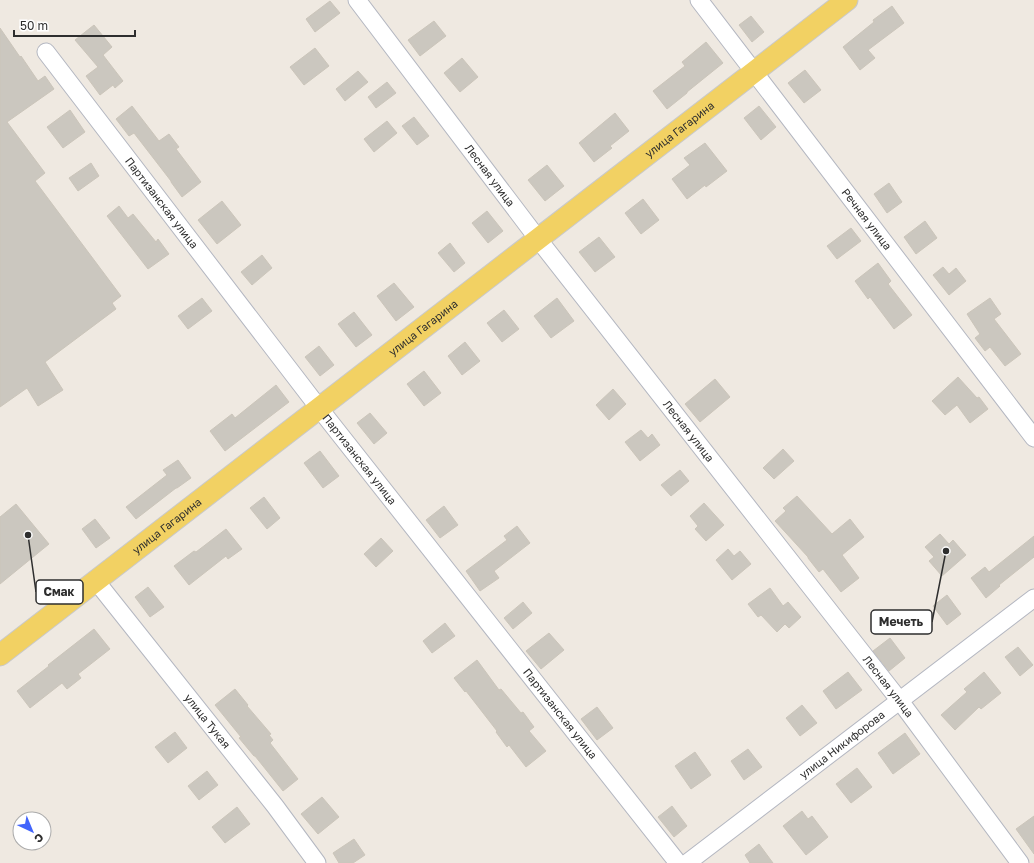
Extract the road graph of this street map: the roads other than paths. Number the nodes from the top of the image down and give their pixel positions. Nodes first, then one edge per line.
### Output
1 (357, 0) edge
2 (699, 0) edge
3 (847, 0) edge
4 (46, 52) dead end
5 (754, 72) junction
6 (538, 239) junction
7 (319, 408) junction
8 (1034, 438) edge
9 (96, 581) junction
10 (1034, 598) edge
11 (0, 655) edge
12 (900, 701) junction
13 (317, 863) edge
14 (678, 863) edge
15 (687, 863) edge
16 (1020, 863) edge

1 - 6 street, Лесная улица
2 - 5 street, Речная улица
3 - 5 main road, улица Гагарина
4 - 7 street, Партизанская улица
5 - 6 main road, улица Гагарина
5 - 8 street, Речная улица
6 - 7 main road, улица Гагарина
6 - 12 street, Лесная улица
7 - 9 main road, улица Гагарина
7 - 14 street, Партизанская улица
9 - 11 main road, улица Гагарина
9 - 13 street, улица Тукая
10 - 12 street, улица Никифорова
12 - 15 street, улица Никифорова
12 - 16 street, Лесная улица

